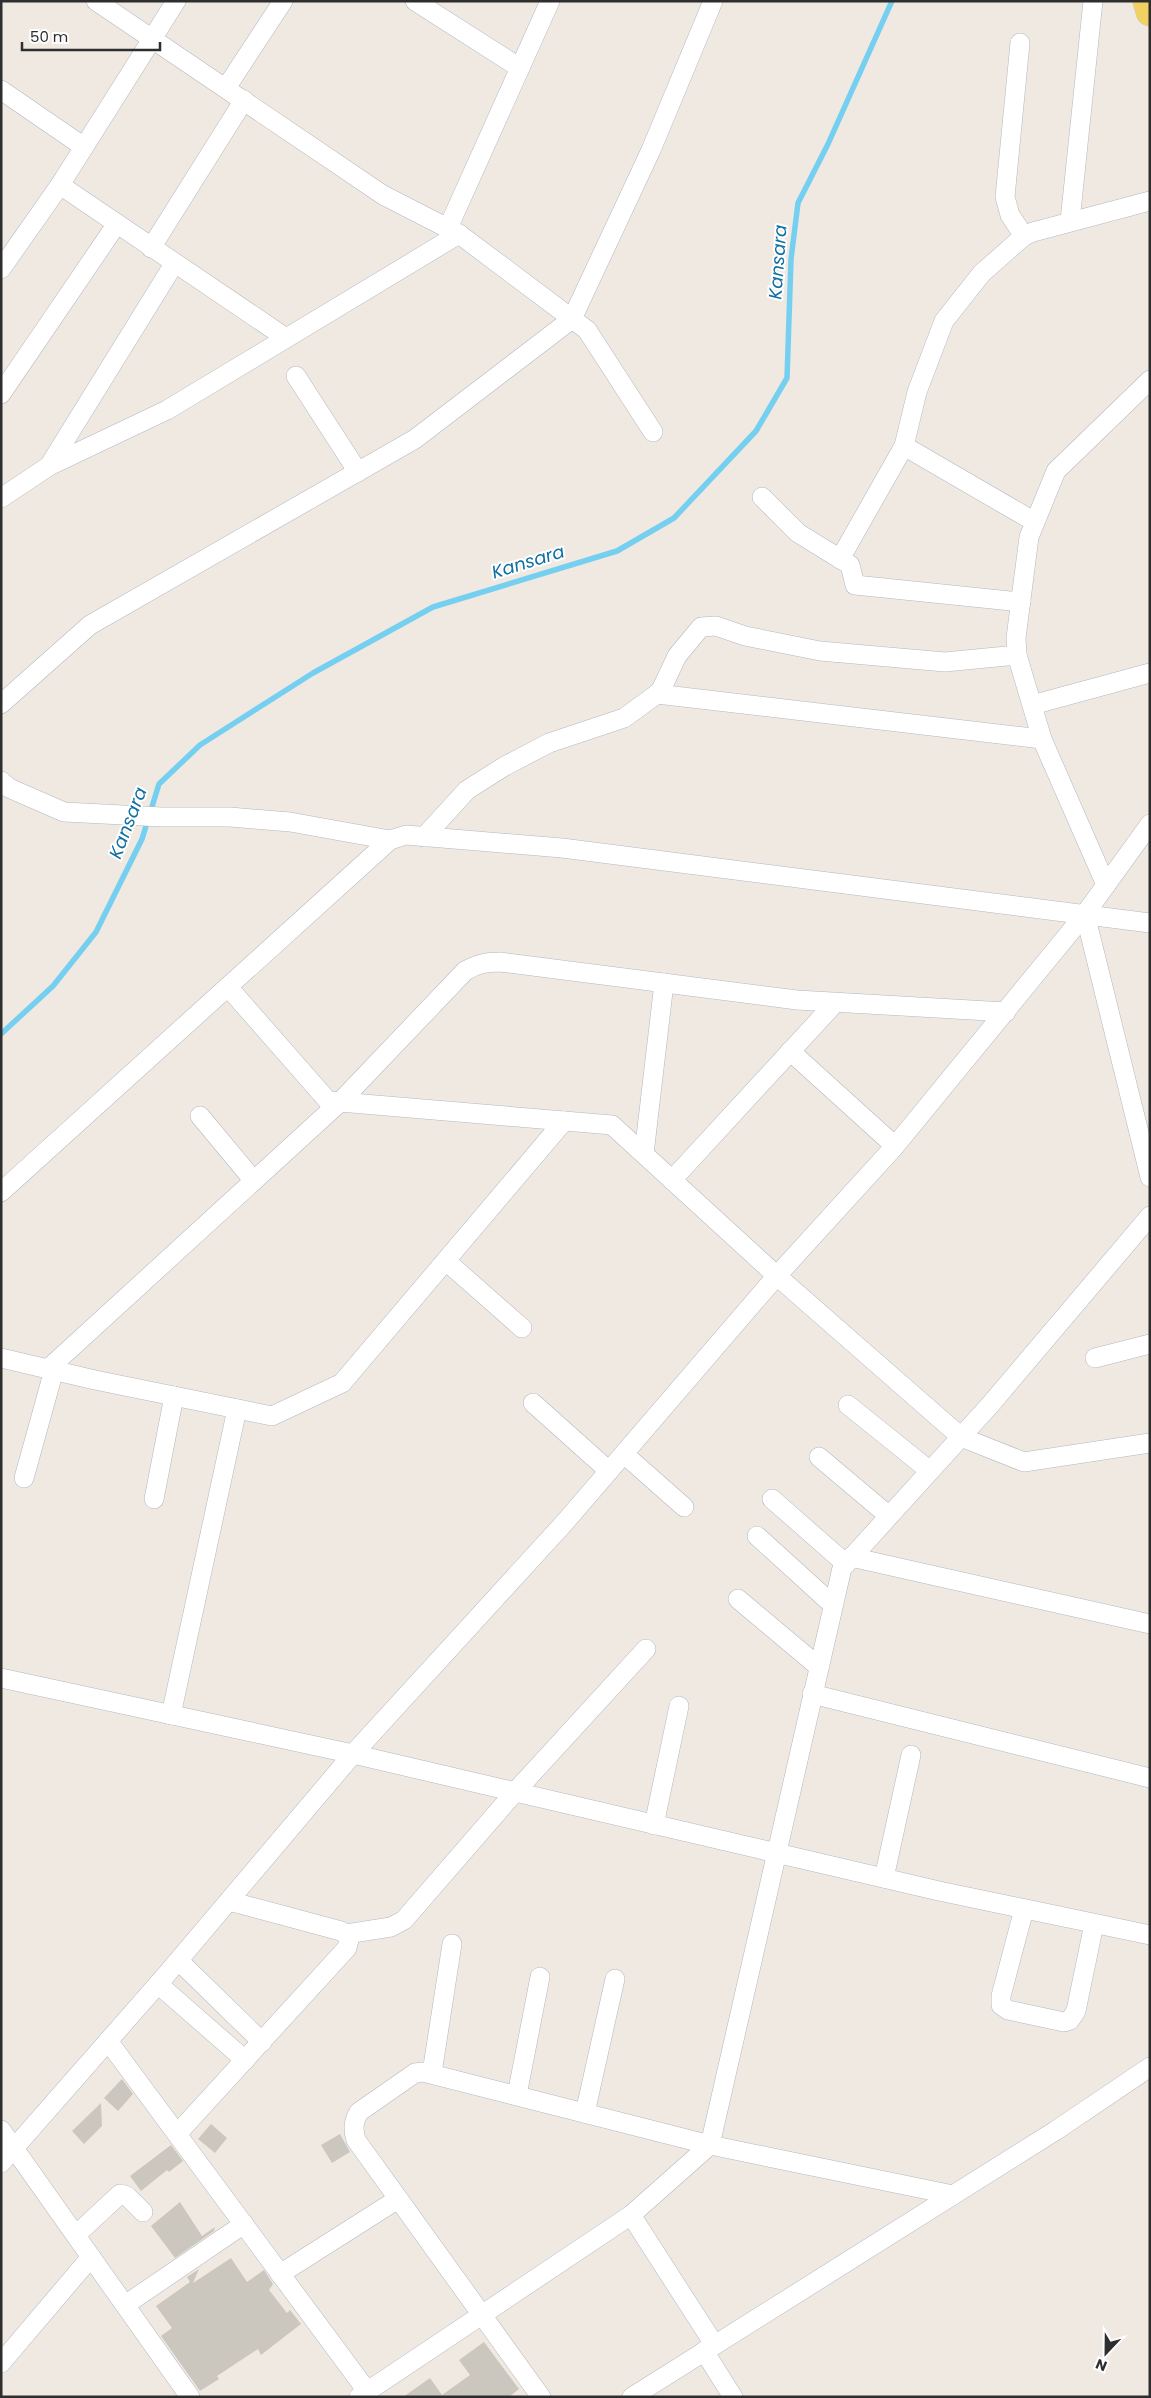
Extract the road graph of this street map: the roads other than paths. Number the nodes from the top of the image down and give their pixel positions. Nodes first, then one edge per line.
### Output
1 (96, 1) edge
2 (176, 1) edge
3 (283, 1) edge
4 (415, 1) edge
5 (550, 1) edge
6 (713, 1) edge
7 (1093, 1) edge
8 (1147, 1) edge
9 (1150, 12) edge
10 (152, 39) junction
11 (1020, 43) dead end
12 (520, 68) junction
13 (226, 88) junction
14 (1, 90) edge
15 (244, 100) junction
16 (84, 147) junction
17 (60, 185) junction
18 (1150, 201) edge
19 (1070, 221) junction
20 (116, 224) junction
21 (454, 231) junction
22 (1024, 236) junction
23 (151, 248) junction
24 (174, 264) junction
25 (1, 269) edge
26 (572, 319) junction
27 (286, 338) junction
28 (296, 376) dead end
29 (1150, 380) edge
30 (1, 394) edge
31 (653, 432) dead end
32 (904, 446) junction
33 (48, 466) junction
34 (358, 472) junction
35 (762, 497) dead end
36 (1, 498) edge
37 (1035, 522) junction
38 (840, 559) junction
39 (1021, 602) junction
40 (1017, 655) junction
41 (1150, 673) edge
42 (657, 694) junction
43 (1, 704) edge
44 (1032, 705) junction
45 (1042, 739) junction
46 (4, 790) edge
47 (1150, 824) edge
48 (424, 836) junction
49 (390, 840) junction
50 (1106, 885) junction
51 (1085, 914) junction
52 (1150, 923) edge
53 (664, 983) junction
54 (228, 987) junction
55 (835, 1003) junction
56 (1006, 1012) junction
57 (790, 1052) junction
58 (340, 1102) junction
59 (200, 1116) dead end
60 (564, 1121) junction
61 (895, 1146) junction
62 (644, 1154) junction
63 (1150, 1177) edge
64 (672, 1180) junction
65 (254, 1181) junction
66 (1, 1192) edge
67 (1150, 1216) edge
68 (446, 1261) junction
69 (776, 1276) junction
70 (522, 1328) dead end
71 (1150, 1344) edge
72 (1, 1358) edge
73 (1095, 1358) dead end
74 (51, 1370) junction
75 (174, 1396) junction
76 (533, 1403) dead end
77 (848, 1405) dead end
78 (237, 1408) junction
79 (961, 1437) junction
80 (1150, 1443) edge
81 (624, 1454) junction
82 (819, 1457) dead end
83 (609, 1471) junction
84 (930, 1471) junction
85 (24, 1478) dead end
86 (154, 1499) dead end
87 (772, 1499) dead end
88 (684, 1506) dead end
89 (889, 1516) junction
90 (757, 1536) dead end
91 (849, 1560) junction
92 (738, 1600) dead end
93 (833, 1605) junction
94 (1150, 1624) edge
95 (646, 1649) dead end
96 (819, 1667) junction
97 (1, 1678) edge
98 (812, 1694) junction
99 (679, 1706) dead end
100 (171, 1715) junction
101 (353, 1754) junction
102 (911, 1755) dead end
103 (1150, 1778) edge
104 (515, 1792) junction
105 (654, 1825) junction
106 (775, 1853) junction
107 (884, 1878) junction
108 (229, 1901) junction
109 (1024, 1909) junction
110 (1094, 1924) junction
111 (346, 1934) junction
112 (1150, 1935) edge
113 (452, 1944) dead end
114 (179, 1961) junction
115 (540, 1977) dead end
116 (615, 1979) dead end
117 (158, 1984) junction
118 (108, 2041) junction
119 (262, 2042) junction
120 (245, 2060) junction
121 (1150, 2068) edge
122 (432, 2073) junction
123 (517, 2095) junction
124 (585, 2112) junction
125 (1, 2130) edge
126 (177, 2134) junction
127 (710, 2145) junction
128 (14, 2148) junction
129 (1, 2163) edge
130 (953, 2195) junction
131 (398, 2198) junction
132 (143, 2212) dead end
133 (631, 2216) junction
134 (244, 2224) junction
135 (76, 2235) junction
136 (91, 2257) junction
137 (280, 2274) junction
138 (126, 2305) junction
139 (482, 2315) junction
140 (709, 2347) junction
141 (1, 2363) edge
142 (363, 2394) edge
143 (190, 2397) edge
144 (541, 2397) edge
145 (632, 2397) edge
146 (733, 2397) edge

1 - 10 street
2 - 10 street
3 - 13 street
4 - 12 street
5 - 12 street
6 - 26 street
7 - 19 street
8 - 9 main road
10 - 13 street
10 - 16 street
11 - 22 street
12 - 21 street
13 - 15 street
14 - 16 street
15 - 21 street
15 - 23 street
16 - 17 street
17 - 20 street
17 - 25 street
18 - 19 street
19 - 22 street
20 - 23 street
20 - 30 street
21 - 26 street
21 - 27 street
22 - 32 street
23 - 24 street
24 - 27 street
24 - 33 street
26 - 31 street
26 - 34 street
27 - 33 street
28 - 34 street
29 - 37 street
32 - 37 street
32 - 38 street
33 - 36 street
34 - 43 street
35 - 38 street
37 - 39 street
38 - 39 street
39 - 40 street
40 - 42 street
40 - 44 street
41 - 44 street
42 - 45 street
42 - 48 street
44 - 45 street
45 - 50 street
46 - 49 street
47 - 50 street
48 - 49 street
48 - 51 street
49 - 54 street
50 - 51 street
51 - 52 street
51 - 56 street
51 - 63 street
53 - 55 street
53 - 58 street
53 - 62 street
54 - 58 street
54 - 66 street
55 - 56 street
55 - 57 street
56 - 61 street
57 - 61 street
57 - 64 street
58 - 60 street
58 - 65 street
59 - 65 street
60 - 62 street
60 - 68 street
61 - 69 street
62 - 64 street
64 - 69 street
65 - 74 street
67 - 79 street
68 - 70 street
68 - 78 street
69 - 79 street
69 - 81 street
71 - 73 street
72 - 74 street
74 - 75 street
74 - 85 street
75 - 78 street
75 - 86 street
76 - 83 street
77 - 84 street
78 - 100 street
79 - 80 street
79 - 84 street
81 - 83 street
81 - 88 street
82 - 89 street
83 - 101 street
84 - 89 street
87 - 91 street
89 - 91 street
90 - 93 street
91 - 93 street
91 - 94 street
92 - 96 street
93 - 96 street
95 - 104 street
96 - 98 street
97 - 100 street
98 - 103 street
98 - 106 street
99 - 105 street
100 - 101 street
101 - 104 street
101 - 108 street
102 - 107 street
104 - 105 street
104 - 111 street
105 - 106 street
106 - 107 street
106 - 127 street
107 - 109 street
108 - 111 street
108 - 114 street
109 - 110 street
109 - 110 street
110 - 112 street
111 - 119 street
113 - 122 street
114 - 117 street
114 - 119 street
115 - 123 street
116 - 124 street
117 - 118 street
117 - 120 street
118 - 126 street
118 - 128 street
119 - 120 street
120 - 126 street
121 - 130 street
122 - 123 street
122 - 131 street
123 - 124 street
124 - 127 street
125 - 128 street
126 - 134 street
127 - 130 street
127 - 133 street
128 - 129 street
128 - 135 street
130 - 140 street
131 - 137 street
131 - 139 street
132 - 135 street
133 - 139 street
133 - 140 street
134 - 137 street
134 - 138 street
135 - 136 street
136 - 138 street
136 - 141 street
137 - 142 street
138 - 143 street
139 - 142 street
139 - 144 street
140 - 145 street
140 - 146 street

